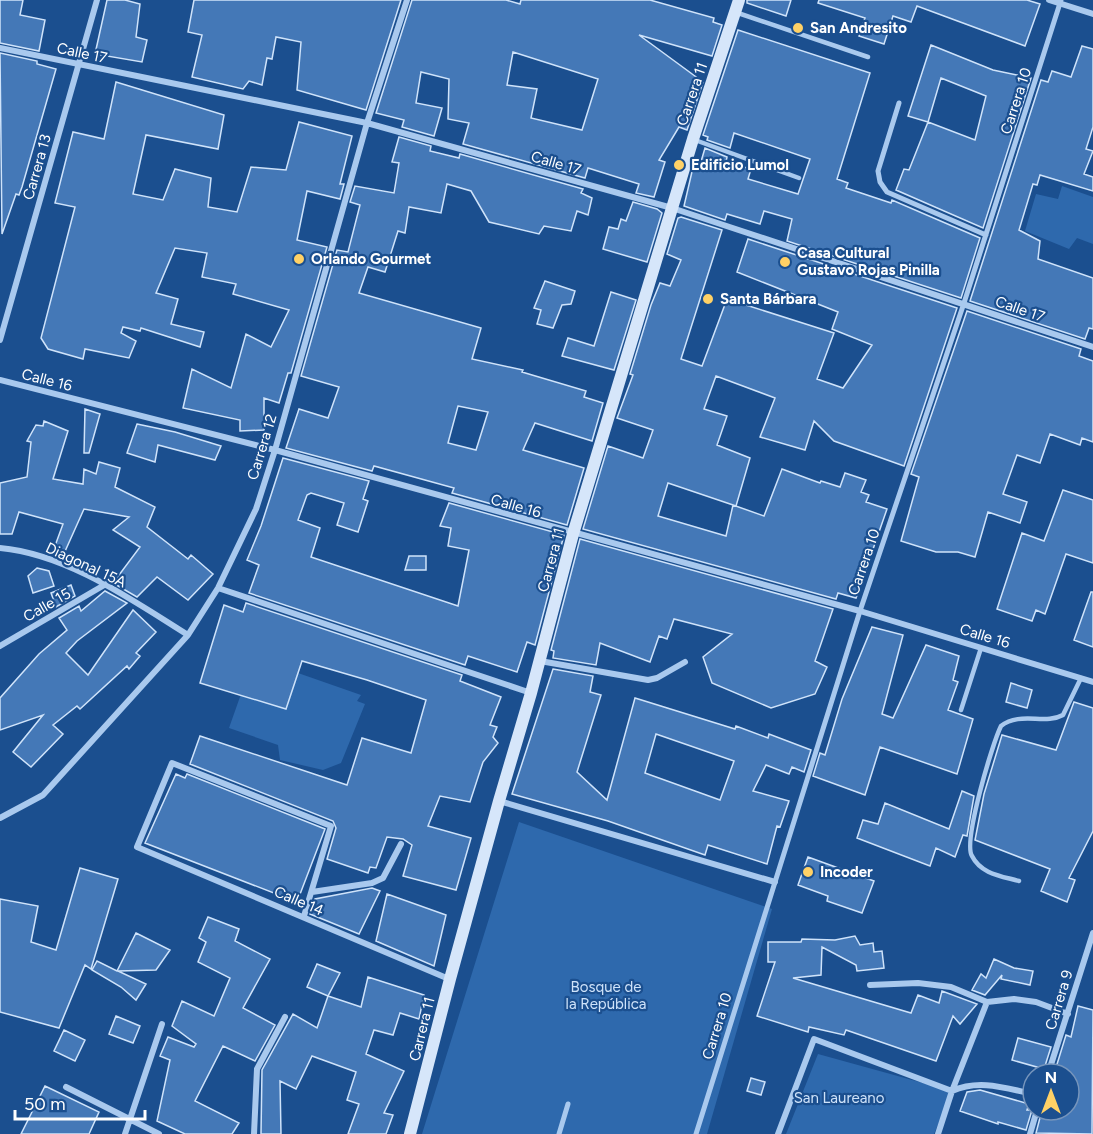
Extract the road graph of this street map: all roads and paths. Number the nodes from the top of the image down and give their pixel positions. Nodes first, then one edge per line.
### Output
1 (97, 0) edge
2 (407, 0) edge
3 (1049, 0) edge
4 (1061, 2) edge
5 (737, 6) edge
6 (1093, 14) edge
7 (0, 48) edge
8 (868, 57) dead end
9 (78, 65) junction
10 (899, 103) dead end
11 (367, 123) junction
12 (693, 139) junction
13 (799, 178) dead end
14 (672, 208) junction
15 (986, 235) junction
16 (964, 303) junction
17 (0, 340) edge
18 (1093, 346) edge
19 (0, 380) edge
20 (275, 450) junction
21 (573, 534) junction
22 (0, 548) edge
23 (106, 584) junction
24 (218, 588) junction
25 (860, 611) junction
26 (188, 635) junction
27 (0, 646) edge
28 (981, 648) junction
29 (540, 661) junction
30 (684, 662) dead end
31 (1081, 678) junction
32 (1093, 682) edge
33 (531, 693) junction
34 (961, 710) dead end
35 (498, 801) junction
36 (1, 815) edge
37 (400, 844) dead end
38 (1019, 881) dead end
39 (775, 882) junction
40 (312, 892) junction
41 (304, 916) junction
42 (1093, 933) edge
43 (450, 979) junction
44 (870, 985) dead end
45 (987, 1002) junction
46 (1068, 1014) junction
47 (285, 1017) dead end
48 (162, 1024) dead end
49 (1052, 1062) edge
50 (66, 1087) dead end
51 (952, 1090) junction
52 (1021, 1092) edge
53 (568, 1104) dead end
54 (131, 1120) junction
55 (125, 1134) edge
56 (159, 1134) edge
57 (254, 1134) edge
58 (412, 1134) edge
59 (559, 1134) edge
60 (696, 1134) edge
61 (778, 1134) edge
62 (938, 1134) edge

1 - 9 street, Carrera 13
2 - 11 street, Carrera 12
3 - 4 street
4 - 6 street
4 - 15 street, Carrera 10
5 - 8 lane
5 - 12 main road, Carrera 11
7 - 9 street, Calle 17
9 - 11 street, Calle 17
9 - 17 street, Carrera 13
10 - 15 street
11 - 14 street, Calle 17
11 - 20 street, Carrera 12
12 - 13 lane
12 - 14 main road, Carrera 11
14 - 16 street, Calle 17
14 - 21 main road, Carrera 11
15 - 16 street, Carrera 10
16 - 18 street, Calle 17
16 - 25 street, Carrera 10
19 - 20 street, Calle 16
20 - 21 street, Calle 16
20 - 24 street, Carrera 12
21 - 25 street, Calle 16
21 - 29 main road, Carrera 11
22 - 23 street, Diagonal 15A
23 - 26 street, Diagonal 15A
23 - 27 street, Calle 15
24 - 26 street, Carrera 12
24 - 33 street
25 - 28 street, Calle 16
25 - 39 street, Carrera 10
26 - 36 street, Carrera 12
28 - 31 street, Calle 16
28 - 34 lane
29 - 30 street
29 - 33 main road, Carrera 11
31 - 32 street, Calle 16
31 - 38 lane
33 - 35 main road, Carrera 11
35 - 39 street
35 - 43 main road, Carrera 11
37 - 40 street
39 - 60 street, Carrera 10
40 - 41 street
40 - 41 street, Calle 14
41 - 43 street, Calle 14
42 - 46 street, Carrera 9
43 - 58 main road, Carrera 11
44 - 45 street
45 - 46 street
45 - 51 street
46 - 49 street, Carrera 9
47 - 57 street
48 - 54 street
50 - 54 street
51 - 52 street
51 - 61 street
51 - 62 street
53 - 59 street
54 - 55 street
54 - 56 street

